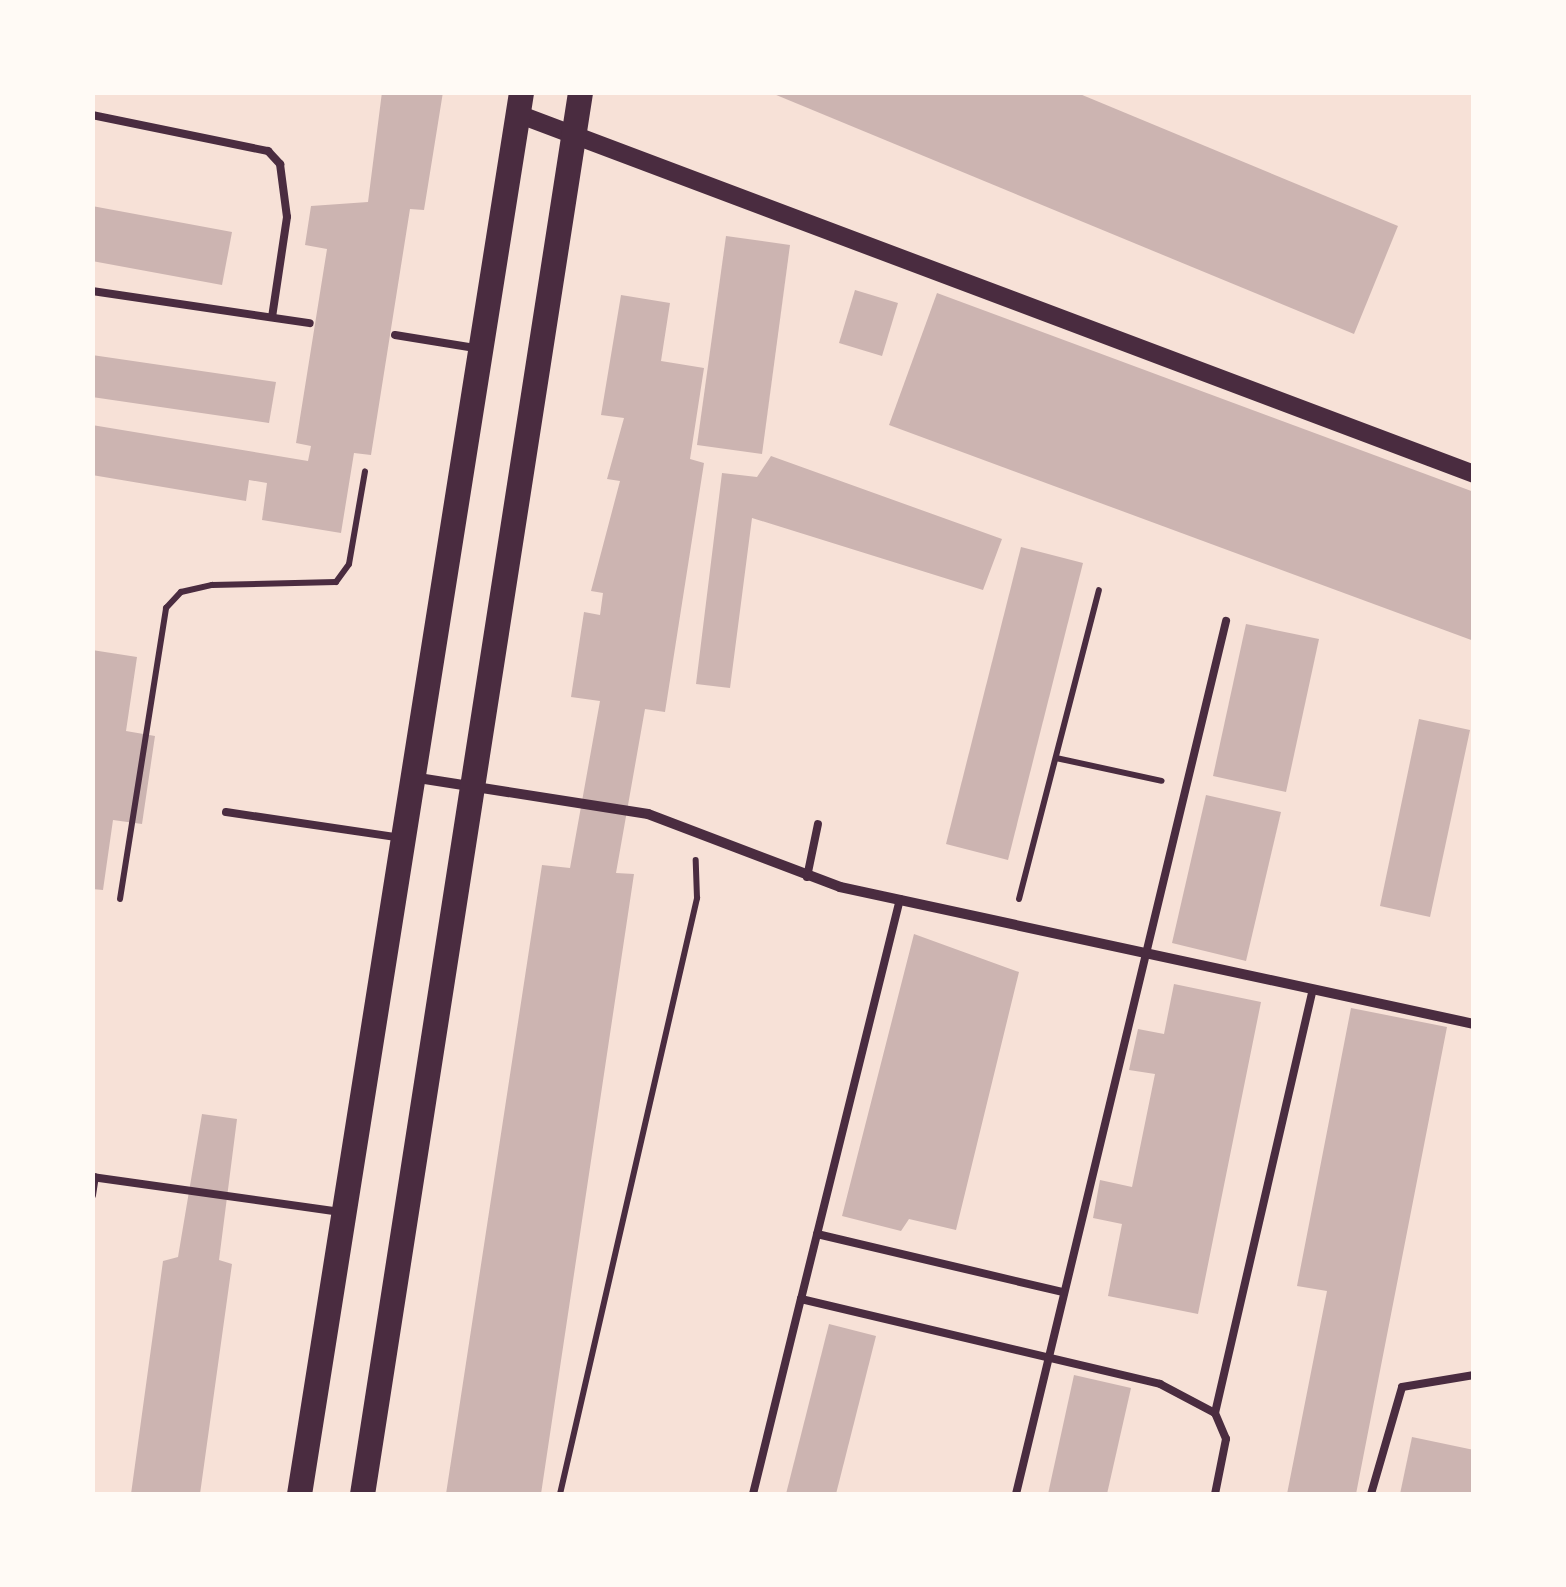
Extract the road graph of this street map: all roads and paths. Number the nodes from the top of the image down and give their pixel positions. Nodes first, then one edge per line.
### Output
1 (580, 92) edge
2 (519, 103) edge
3 (92, 115) edge
4 (573, 136) junction
5 (92, 291) edge
6 (272, 318) junction
7 (310, 323) dead end
8 (395, 336) dead end
9 (480, 348) junction
10 (365, 471) dead end
11 (1474, 474) edge
12 (1098, 590) dead end
13 (1226, 621) dead end
14 (1056, 758) junction
15 (410, 777) junction
16 (472, 786) junction
17 (1185, 786) junction
18 (226, 812) dead end
19 (818, 824) dead end
20 (692, 834) junction
21 (401, 838) junction
22 (807, 877) junction
23 (120, 899) dead end
24 (900, 900) junction
25 (1013, 924) junction
26 (1144, 953) junction
27 (1313, 990) junction
28 (1474, 1024) edge
29 (94, 1177) edge
30 (92, 1195) edge
31 (341, 1212) junction
32 (817, 1234) junction
33 (1062, 1292) junction
34 (801, 1299) junction
35 (1046, 1357) junction
36 (1474, 1375) edge
37 (1216, 1413) junction
38 (299, 1494) edge
39 (362, 1494) edge
40 (560, 1494) edge
41 (753, 1494) edge
42 (1016, 1494) edge
43 (1215, 1494) edge
44 (1371, 1494) edge

1 - 4 main road
2 - 4 street
2 - 9 main road
3 - 6 lane
4 - 11 street
4 - 16 main road
5 - 6 lane
6 - 7 lane
8 - 9 lane
9 - 15 main road
10 - 23 path
12 - 14 path
13 - 17 lane
14 - 17 path
14 - 25 path
15 - 16 street
15 - 21 main road
16 - 20 street
16 - 39 main road
17 - 26 lane
18 - 21 lane
19 - 22 lane
20 - 22 street
20 - 40 path
21 - 31 main road
22 - 24 street
24 - 25 street
24 - 32 lane
25 - 26 street
26 - 27 street
26 - 33 lane
27 - 28 street
27 - 37 lane
29 - 30 lane
29 - 31 lane
31 - 38 main road
32 - 33 lane
32 - 34 lane
33 - 35 lane
34 - 35 lane
34 - 41 lane
35 - 37 lane
35 - 42 lane
36 - 44 lane
37 - 43 lane

